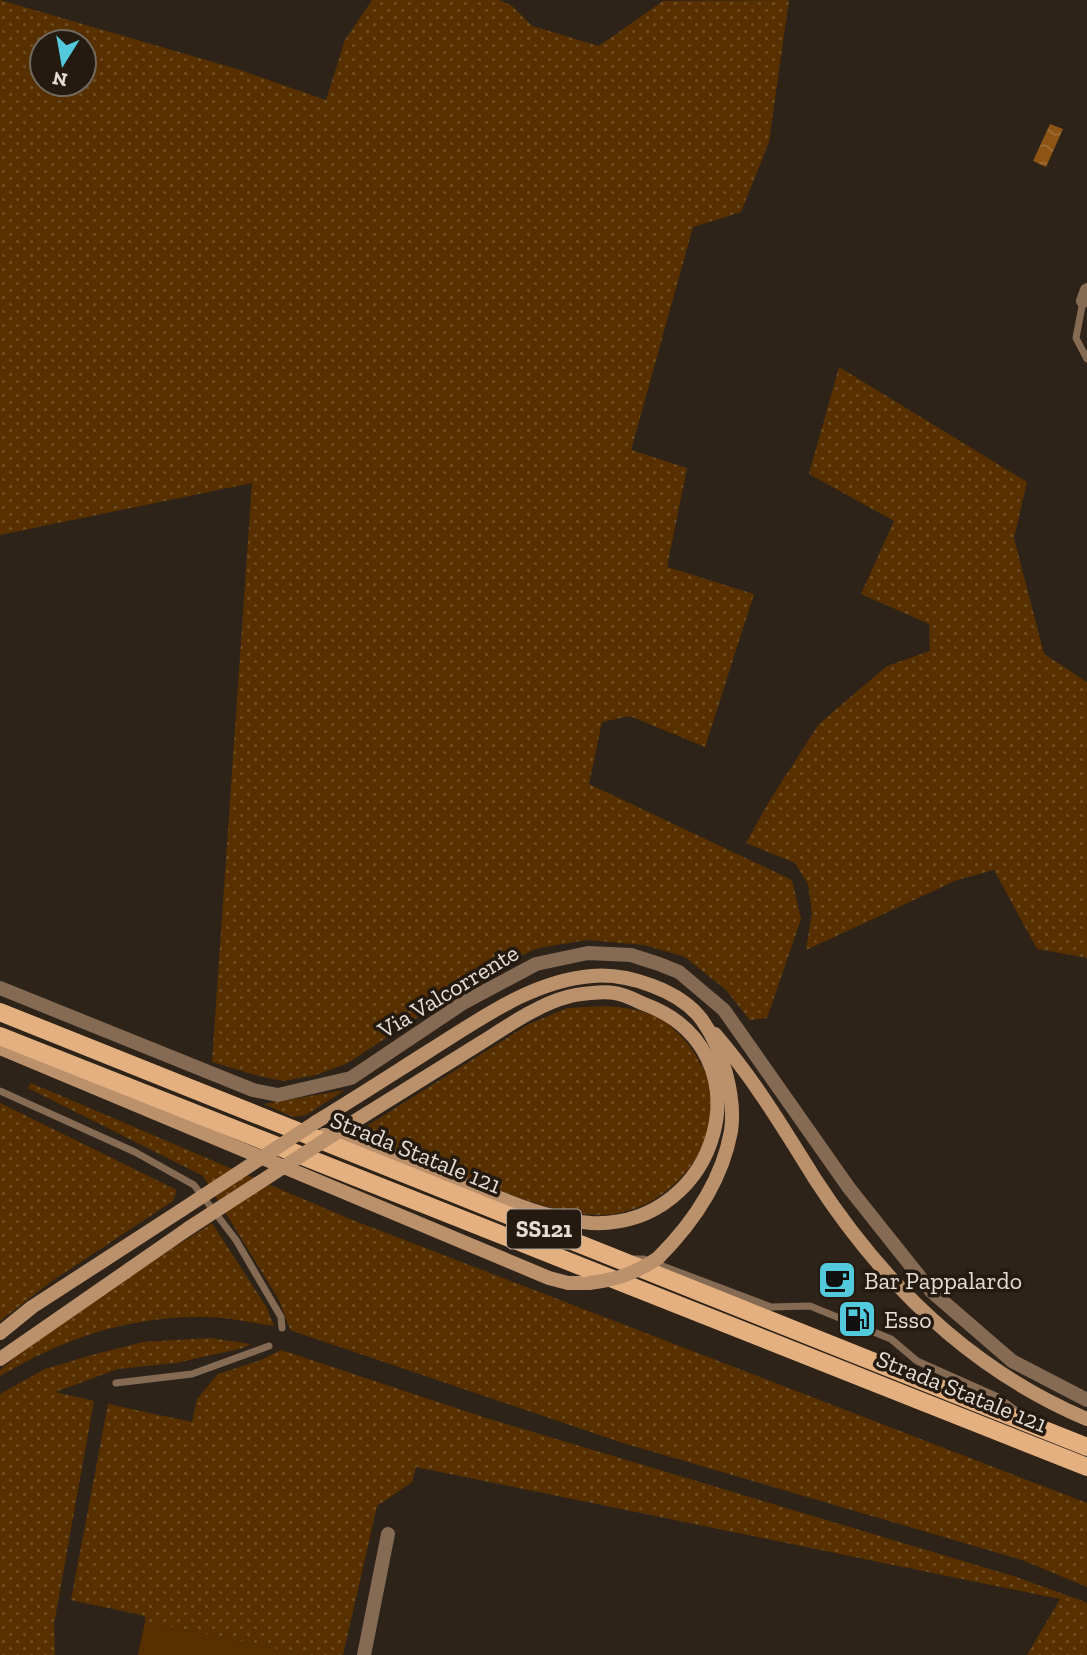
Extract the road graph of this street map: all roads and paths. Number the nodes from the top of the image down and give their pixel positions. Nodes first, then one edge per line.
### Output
1 (1085, 295) edge
2 (1087, 359) edge
3 (0, 988) edge
4 (0, 1013) edge
5 (701, 1019) junction
6 (0, 1036) edge
7 (0, 1048) edge
8 (0, 1091) edge
9 (287, 1127) junction
10 (617, 1259) junction
11 (282, 1328) dead end
12 (0, 1333) edge
13 (269, 1346) dead end
14 (0, 1359) edge
15 (116, 1383) dead end
16 (1087, 1400) edge
17 (1087, 1419) edge
18 (1036, 1426) junction
19 (1087, 1447) edge
20 (1087, 1467) edge
21 (388, 1534) dead end
22 (364, 1655) edge

1 - 2 lane
3 - 16 street, Via Valcorrente
4 - 9 main road, Strada Statale 121 / SS121
5 - 7 main road, bridge
5 - 12 main road, bridge
5 - 17 main road
6 - 20 main road, Strada Statale 121 / SS121
8 - 11 lane
9 - 10 main road, Strada Statale 121 / SS121
9 - 14 main road, bridge
10 - 18 main road, Strada Statale 121 / SS121
10 - 18 lane
13 - 15 lane
18 - 19 main road, Strada Statale 121 / SS121
21 - 22 street

